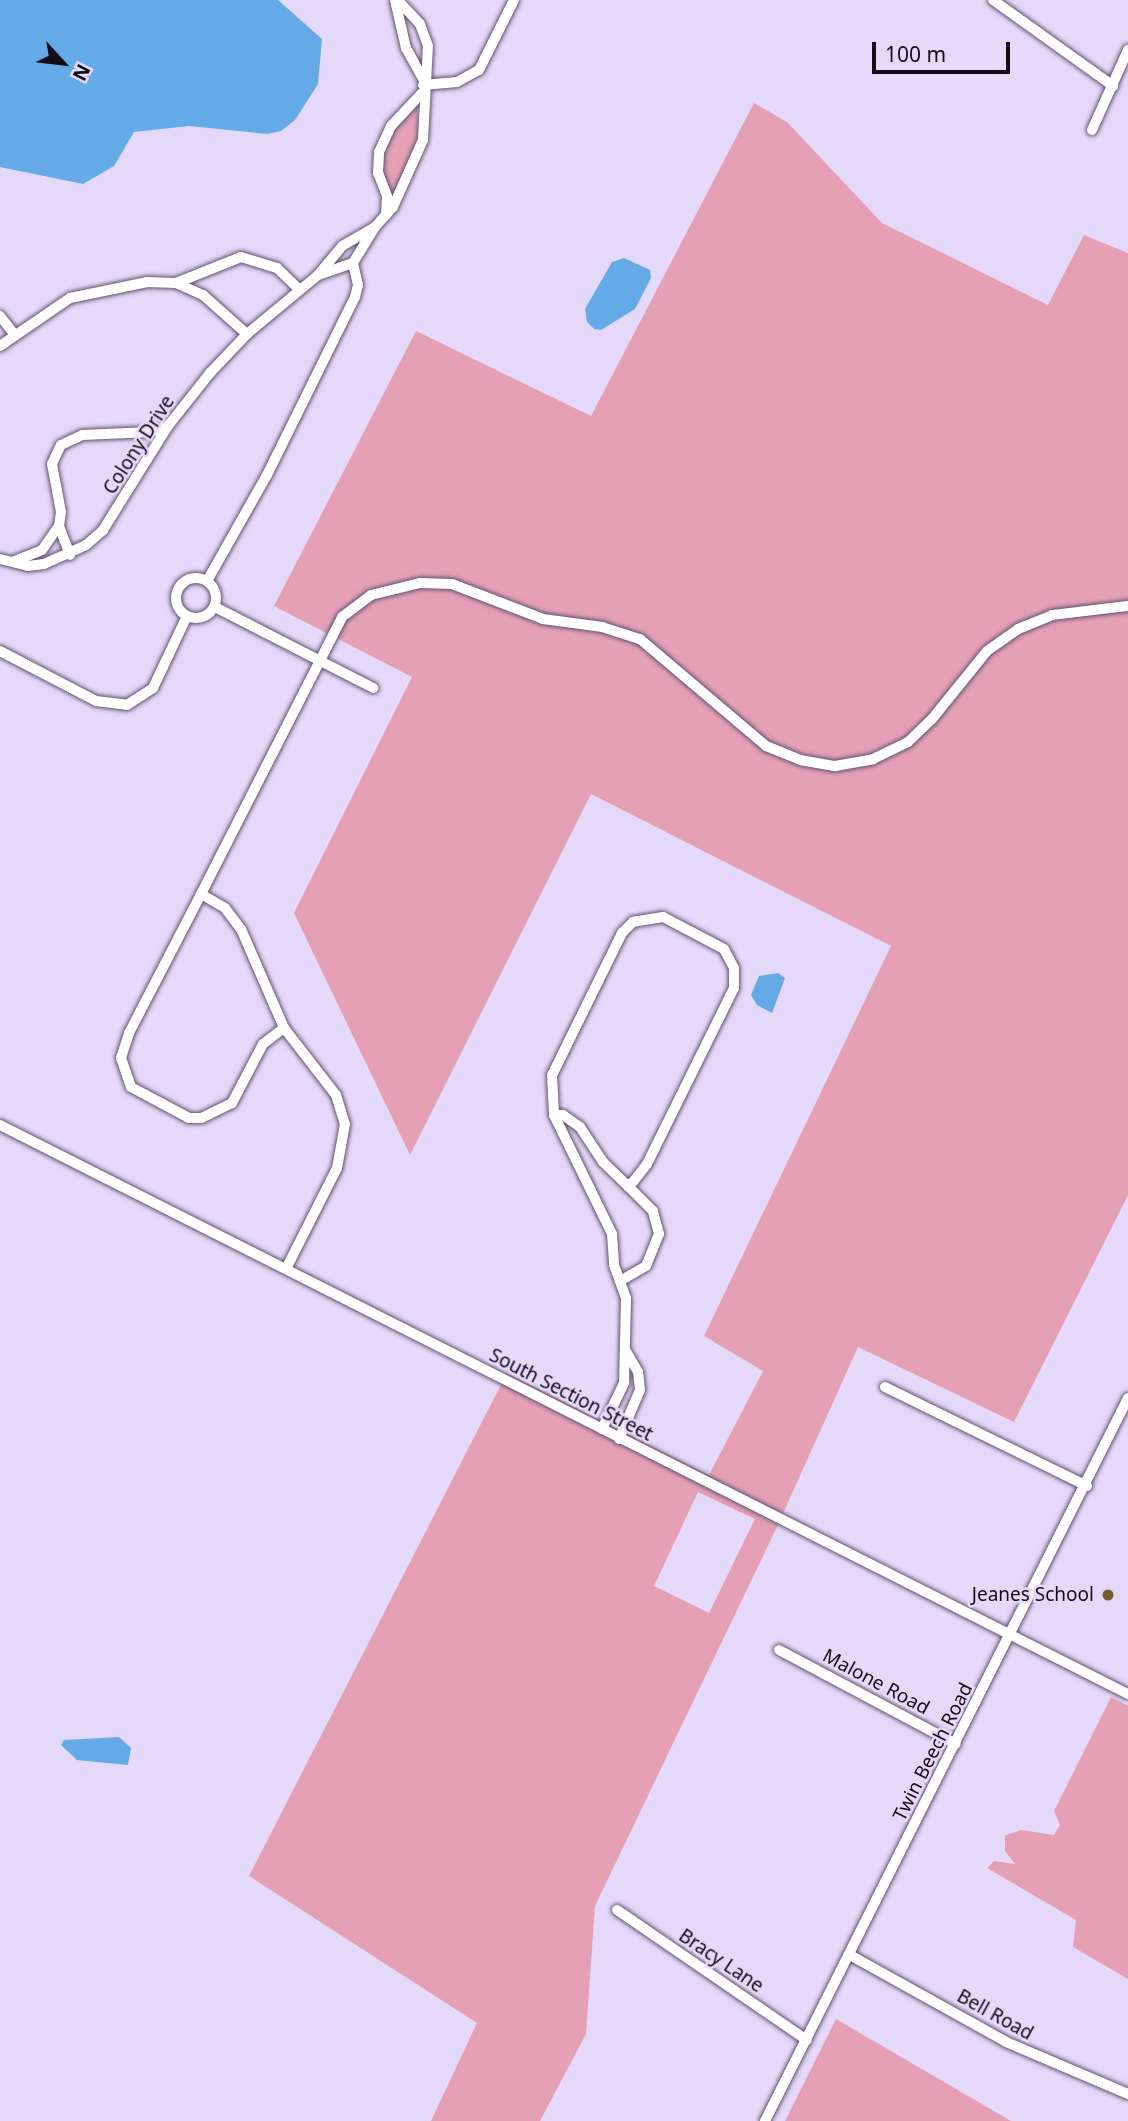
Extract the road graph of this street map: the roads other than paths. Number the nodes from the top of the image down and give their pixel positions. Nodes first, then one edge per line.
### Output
1 (397, 0) edge
2 (514, 0) edge
3 (993, 0) edge
4 (1128, 50) edge
5 (423, 86) junction
6 (1113, 86) junction
7 (1093, 130) dead end
8 (386, 216) junction
9 (375, 227) junction
10 (353, 263) junction
11 (318, 275) junction
12 (176, 283) junction
13 (299, 289) junction
14 (0, 316) edge
15 (247, 334) junction
16 (15, 335) junction
17 (0, 346) edge
18 (168, 426) junction
19 (59, 526) junction
20 (70, 555) junction
21 (5, 561) edge
22 (207, 581) junction
23 (1128, 606) edge
24 (215, 607) junction
25 (187, 616) junction
26 (0, 651) edge
27 (318, 660) junction
28 (373, 688) dead end
29 (201, 894) junction
30 (284, 1028) junction
31 (554, 1115) junction
32 (0, 1125) edge
33 (628, 1186) junction
34 (286, 1269) junction
35 (620, 1281) junction
36 (626, 1351) junction
37 (885, 1387) dead end
38 (1128, 1398) edge
39 (602, 1429) junction
40 (619, 1439) junction
41 (1087, 1486) junction
42 (1010, 1634) junction
43 (779, 1650) dead end
44 (1128, 1694) edge
45 (956, 1744) junction
46 (617, 1910) dead end
47 (850, 1955) junction
48 (807, 2040) junction
49 (1128, 2094) edge
50 (765, 2121) edge

1 - 5 street
1 - 5 street, Colony Drive
2 - 5 street
3 - 6 street
4 - 6 street
5 - 8 street, Colony Drive
5 - 8 street
6 - 7 street
8 - 9 street, Colony Drive
9 - 10 street, Colony Drive
9 - 11 street, Colony Drive
10 - 11 street, Colony Drive
10 - 22 street
11 - 13 street, Colony Drive
12 - 13 street
12 - 15 street
12 - 16 street
13 - 15 street, Colony Drive
14 - 16 street
15 - 18 street, Colony Drive
16 - 17 street
18 - 19 street
18 - 20 street, Colony Drive
19 - 20 street
19 - 21 street
20 - 21 street, Colony Drive
22 - 24 street
22 - 25 street
23 - 27 street
24 - 25 street
24 - 27 street
25 - 26 street
27 - 28 street
27 - 29 street
29 - 30 street
29 - 30 street
30 - 34 street
31 - 33 street
31 - 33 street
31 - 35 street
32 - 34 street, South Section Street
33 - 35 street
34 - 39 street, South Section Street
35 - 36 street
36 - 39 street
36 - 40 street
37 - 41 street
38 - 41 street, Twin Beech Road
39 - 40 street, South Section Street
40 - 42 street, South Section Street
41 - 42 street, Twin Beech Road
42 - 44 street, South Section Street
42 - 45 street, Twin Beech Road
43 - 45 street, Malone Road
45 - 47 street, Twin Beech Road
46 - 48 street, Bracy Lane
47 - 48 street, Twin Beech Road
47 - 49 street, Bell Road
48 - 50 street, Twin Beech Road

